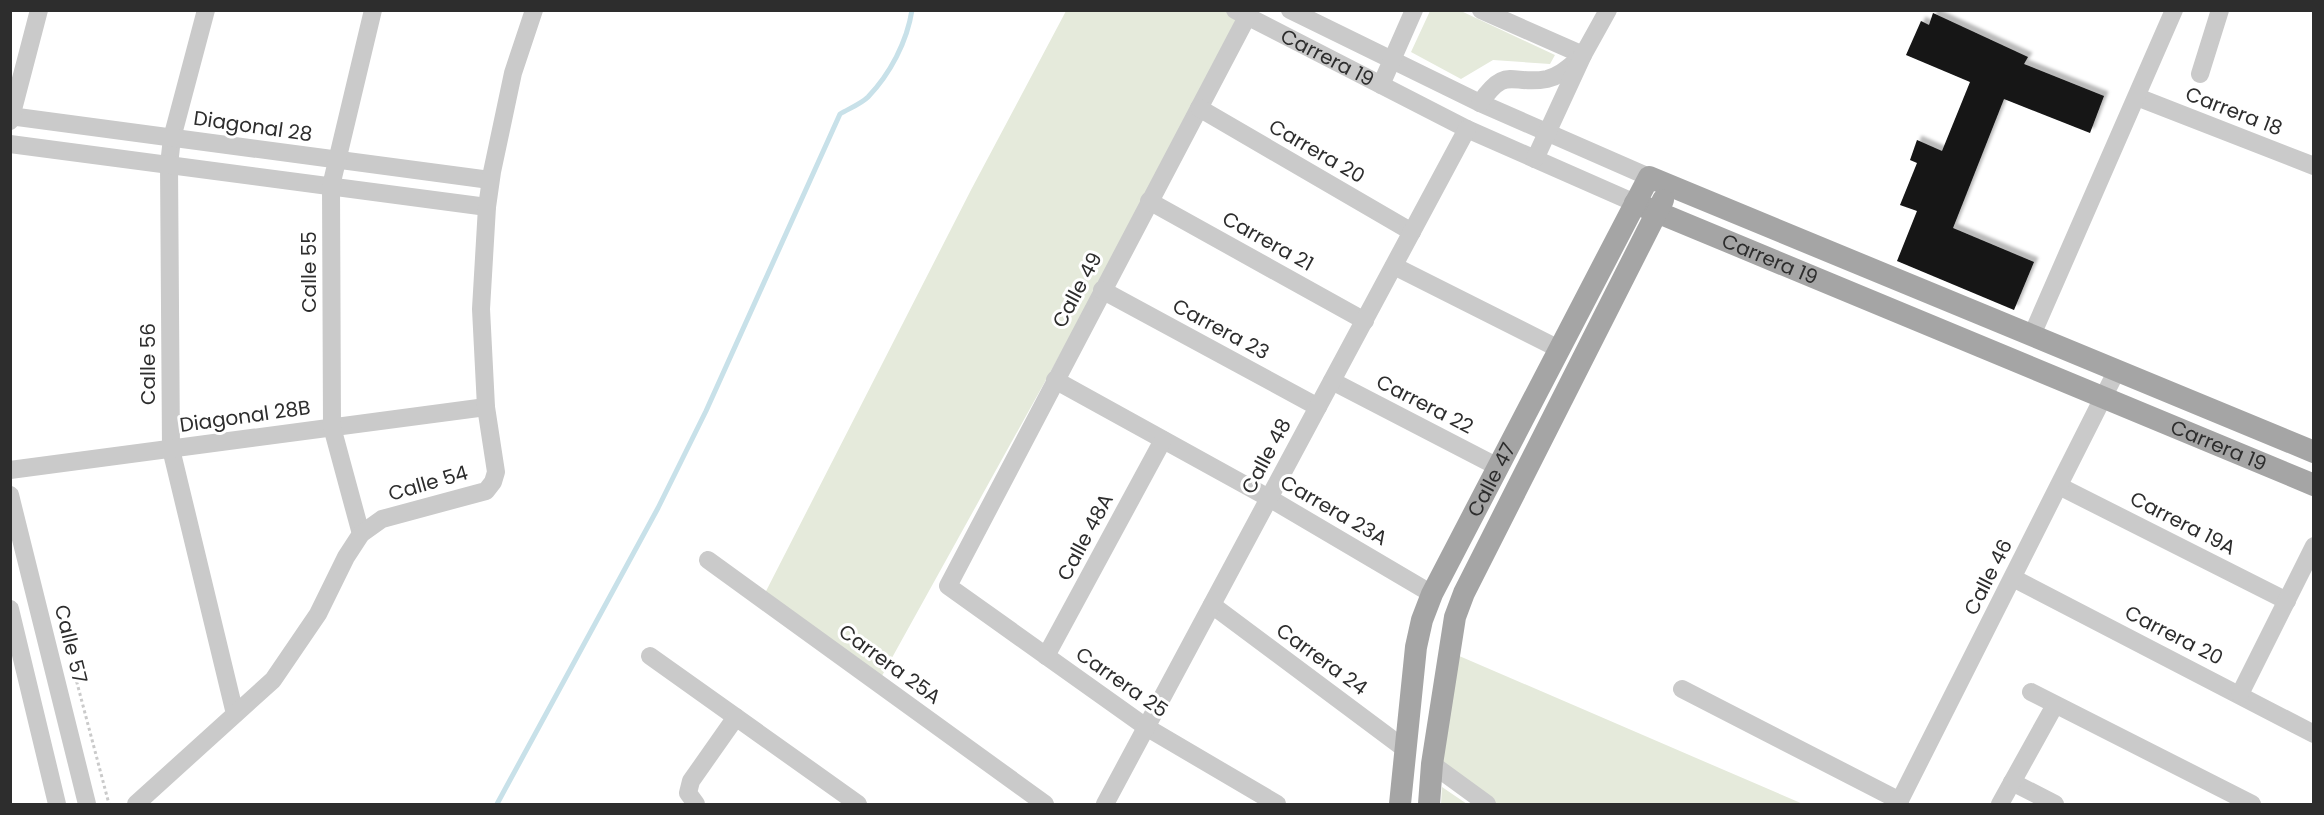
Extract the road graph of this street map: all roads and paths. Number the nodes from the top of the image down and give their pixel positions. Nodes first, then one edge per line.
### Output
1 (39, 10) edge
2 (206, 10) edge
3 (373, 10) edge
4 (534, 10) edge
5 (1290, 10) edge
6 (1414, 10) edge
7 (1481, 10) edge
8 (1608, 10) edge
9 (2174, 10) edge
10 (2220, 10) edge
11 (1241, 14) edge
12 (1506, 16) edge
13 (1582, 55) junction
14 (1393, 59) junction
15 (2200, 74) dead end
16 (1381, 85) junction
17 (2138, 97) junction
18 (1479, 103) junction
19 (1199, 108) junction
20 (11, 118) edge
21 (1467, 129) junction
22 (1547, 133) junction
23 (172, 138) junction
24 (10, 144) edge
25 (336, 159) junction
26 (1535, 159) junction
27 (169, 165) junction
28 (2313, 166) edge
29 (1649, 177) junction
30 (490, 180) junction
31 (331, 186) junction
32 (1670, 186) junction
33 (1149, 201) junction
34 (1635, 204) junction
35 (487, 207) junction
36 (1657, 212) junction
37 (1412, 232) junction
38 (1394, 266) junction
39 (1102, 290) junction
40 (1365, 321) junction
41 (2032, 335) junction
42 (1559, 349) junction
43 (2117, 370) junction
44 (1054, 380) junction
45 (1332, 381) junction
46 (2104, 396) junction
47 (486, 407) junction
48 (1318, 407) junction
49 (332, 427) junction
50 (1163, 440) junction
51 (171, 449) junction
52 (2313, 452) edge
53 (1503, 458) junction
54 (1532, 459) junction
55 (10, 470) edge
56 (2313, 485) edge
57 (2059, 486) junction
58 (10, 495) edge
59 (1269, 498) junction
60 (362, 534) junction
61 (2313, 546) edge
62 (708, 560) dead end
63 (2013, 578) junction
64 (948, 586) joint
65 (1432, 594) junction
66 (2287, 601) junction
67 (1212, 606) junction
68 (10, 609) edge
69 (650, 656) dead end
70 (1046, 656) junction
71 (1682, 689) dead end
72 (2031, 692) dead end
73 (2240, 694) junction
74 (2055, 705) junction
75 (235, 714) junction
76 (736, 717) junction
77 (1146, 727) junction
78 (2313, 734) edge
79 (1405, 748) junction
80 (1432, 764) junction
81 (2013, 782) junction
82 (1899, 803) edge
83 (57, 804) edge
84 (87, 804) edge
85 (136, 804) edge
86 (696, 804) edge
87 (858, 804) edge
88 (1045, 804) edge
89 (1105, 804) edge
90 (1277, 804) edge
91 (1400, 804) edge
92 (1429, 804) edge
93 (1487, 804) edge
94 (2000, 804) edge
95 (2055, 804) edge
96 (2252, 804) edge

1 - 20 street
2 - 23 street, Calle 56
3 - 25 street, Calle 55
4 - 30 street, Calle 54
5 - 14 street, Carrera 19
6 - 14 street
7 - 12 street
8 - 13 street
9 - 17 street
10 - 15 street
11 - 16 street, Carrera 19
11 - 19 street, Calle 49
12 - 13 street
13 - 18 street
13 - 22 street
14 - 16 street
14 - 18 street, Carrera 19
16 - 21 street, Carrera 19
17 - 28 street, Carrera 18
17 - 41 street
18 - 22 street, Carrera 19
19 - 33 street, Calle 49
19 - 37 street, Carrera 20
20 - 23 street, Diagonal 28
21 - 26 street, Carrera 19
21 - 37 street, Calle 48
22 - 26 street
22 - 29 street, Carrera 19
23 - 25 street, Diagonal 28
23 - 27 street, Calle 56
24 - 27 street
25 - 30 street, Diagonal 28
25 - 31 street, Calle 55
26 - 34 street, Carrera 19
27 - 31 street
27 - 51 street, Calle 56
29 - 32 main road, Carrera 19
29 - 34 main road, Calle 47
30 - 35 street, Calle 54
31 - 35 street
31 - 49 street, Calle 55
32 - 36 main road, Calle 47
32 - 41 main road, Carrera 19
33 - 39 street, Calle 49
33 - 40 street, Carrera 21
34 - 36 main road, Carrera 19
34 - 42 main road, Calle 47
35 - 47 street, Calle 54
36 - 46 main road, Carrera 19
36 - 54 main road, Calle 47
37 - 38 street, Calle 48
38 - 40 street, Calle 48
38 - 42 street
39 - 44 street, Calle 49
39 - 48 street, Carrera 23
40 - 45 street, Calle 48
41 - 43 main road, Carrera 19
42 - 53 main road, Calle 47
43 - 46 street, Calle 46
43 - 52 main road, Carrera 19
44 - 50 street, Carrera 23A
44 - 64 street, Calle 49
45 - 48 street, Calle 48
45 - 53 street, Carrera 22
46 - 56 main road, Carrera 19
46 - 57 street, Calle 46
47 - 49 street, Diagonal 28B
47 - 60 street, Calle 54
48 - 59 street, Calle 48
49 - 51 street, Diagonal 28B
49 - 60 street, Calle 55
50 - 59 street, Carrera 23A
50 - 70 street, Calle 48A
51 - 55 street, Diagonal 28B
51 - 75 street, Calle 56
53 - 54 main road
53 - 65 main road, Calle 47
54 - 80 main road, Calle 47
57 - 63 street, Calle 46
57 - 66 street, Carrera 19A
58 - 84 street, Calle 57
59 - 65 street, Carrera 23A
59 - 67 street, Calle 48
60 - 75 street, Calle 54
61 - 66 street
62 - 88 street, Carrera 25A
63 - 73 street, Carrera 20
63 - 82 street, Calle 46
64 - 70 street, Carrera 25
65 - 79 main road, Calle 47
66 - 73 street
67 - 77 street, Calle 48
67 - 79 street, Carrera 24
68 - 83 street
69 - 76 street
70 - 77 street, Carrera 25
71 - 82 street
72 - 74 street
73 - 78 street, Carrera 20
74 - 81 street
74 - 96 street
75 - 85 street, Calle 54
76 - 86 street
76 - 87 street
77 - 89 street, Calle 48
77 - 90 street, Carrera 25
79 - 91 main road, Calle 47
80 - 92 main road, Calle 47
80 - 93 street
81 - 94 street
81 - 95 street

